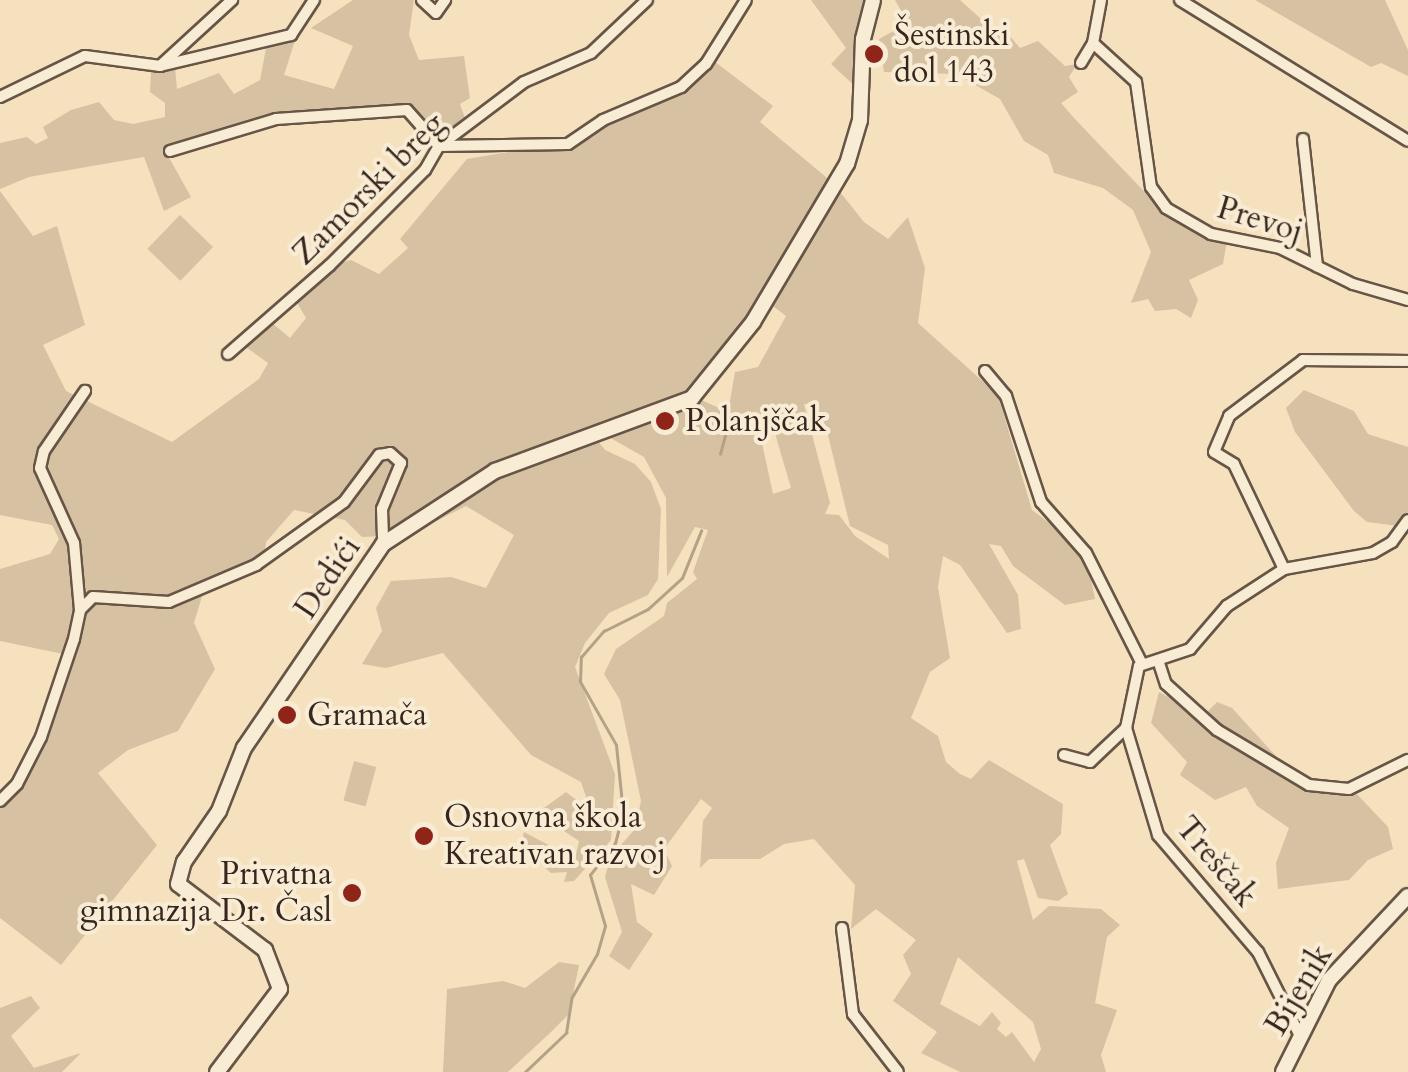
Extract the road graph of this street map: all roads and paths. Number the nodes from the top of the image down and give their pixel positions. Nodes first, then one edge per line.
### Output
1 (232, 0) edge
2 (314, 0) edge
3 (422, 0) edge
4 (445, 0) edge
5 (647, 0) edge
6 (746, 0) edge
7 (873, 0) edge
8 (1101, 0) edge
9 (1180, 0) edge
10 (1093, 43) junction
11 (1081, 63) dead end
12 (160, 66) junction
13 (0, 96) edge
14 (1303, 139) dead end
15 (1408, 141) edge
16 (439, 146) junction
17 (170, 151) dead end
18 (1317, 266) junction
19 (1408, 300) edge
20 (228, 354) dead end
21 (1408, 361) edge
22 (985, 371) dead end
23 (86, 391) dead end
24 (1408, 520) edge
25 (383, 544) junction
26 (1284, 569) junction
27 (80, 610) junction
28 (1158, 660) junction
29 (1142, 664) junction
30 (1126, 728) junction
31 (1064, 755) dead end
32 (1408, 760) edge
33 (0, 801) edge
34 (1408, 896) edge
35 (842, 928) dead end
36 (1300, 1036) junction
37 (216, 1072) edge
38 (898, 1072) edge
39 (1283, 1072) edge

1 - 12 street
2 - 12 street
3 - 4 street
5 - 16 street, Zamorski breg
6 - 16 street
7 - 25 street, Dedići
8 - 10 street
9 - 15 street
10 - 11 street
10 - 18 street, Prevoj
12 - 13 street
14 - 18 street
16 - 17 street
16 - 20 street, Zamorski breg
18 - 19 street, Prevoj
21 - 26 street
22 - 29 street
23 - 27 street
24 - 26 street
25 - 27 street
25 - 37 street, Dedići
26 - 28 street
27 - 33 street
28 - 29 street
28 - 32 street
29 - 30 street
30 - 31 street
30 - 36 street, Treščak
34 - 36 street, Bijenik
35 - 38 street
36 - 39 street, Bijenik

